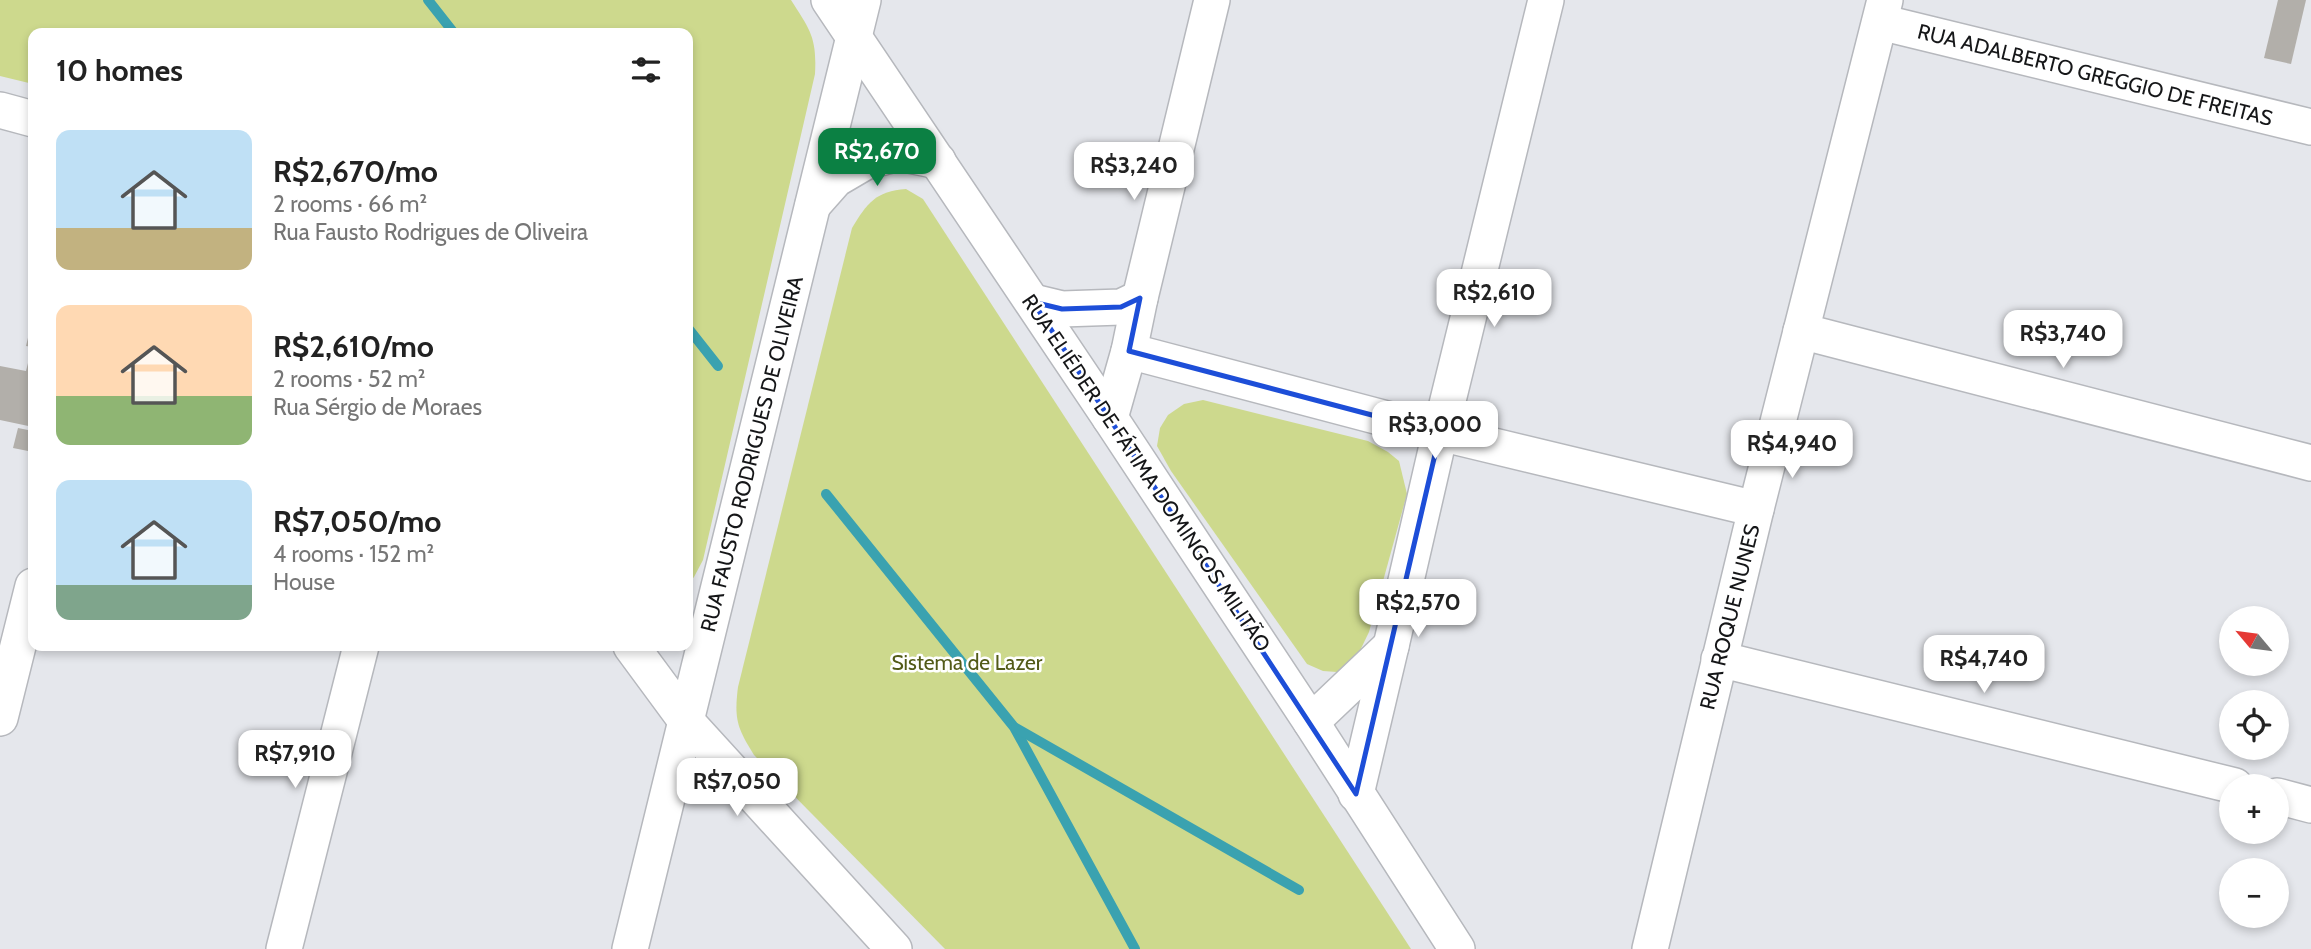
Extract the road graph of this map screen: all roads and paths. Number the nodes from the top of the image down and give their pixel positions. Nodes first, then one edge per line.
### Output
1 (829, 0) edge
2 (863, 0) edge
3 (1212, 0) edge
4 (1546, 0) edge
5 (1882, 11) edge
6 (853, 37) junction
7 (0, 110) edge
8 (28, 118) edge
9 (2311, 127) edge
10 (938, 161) junction
11 (813, 205) junction
12 (1140, 298) junction
13 (1033, 302) junction
14 (1801, 331) junction
15 (1129, 351) junction
16 (1110, 418) junction
17 (1440, 433) junction
18 (2311, 463) edge
19 (1756, 509) junction
20 (28, 606) edge
21 (1391, 646) junction
22 (360, 651) edge
23 (635, 651) edge
24 (1719, 659) junction
25 (0, 718) edge
26 (687, 722) junction
27 (1311, 722) junction
28 (2219, 782) edge
29 (1356, 794) junction
30 (2289, 799) edge
31 (2311, 804) edge
32 (284, 949) edge
33 (630, 949) edge
34 (894, 949) edge
35 (1457, 949) edge
36 (1650, 949) edge

1 - 6 street, RUA ELIÉDER DE FÁTIMA DOMINGOS MILITÃO
2 - 6 street, RUA FAUSTO RODRIGUES DE OLIVEIRA
3 - 12 street
4 - 17 street
5 - 9 street, RUA ADALBERTO GREGGIO DE FREITAS
5 - 14 street, RUA ROQUE NUNES
6 - 10 street, RUA ELIÉDER DE FÁTIMA DOMINGOS MILITÃO
6 - 11 street, RUA FAUSTO RODRIGUES DE OLIVEIRA
7 - 8 street
10 - 11 street
10 - 13 street, RUA ELIÉDER DE FÁTIMA DOMINGOS MILITÃO
11 - 26 street, RUA FAUSTO RODRIGUES DE OLIVEIRA
12 - 13 street
12 - 15 street
13 - 16 street, RUA ELIÉDER DE FÁTIMA DOMINGOS MILITÃO
14 - 18 street
14 - 19 street, RUA ROQUE NUNES
15 - 16 street
15 - 17 street
16 - 27 street, RUA ELIÉDER DE FÁTIMA DOMINGOS MILITÃO
17 - 19 street
17 - 21 street
19 - 24 street, RUA ROQUE NUNES
20 - 25 street
21 - 27 street
21 - 29 street
22 - 32 street
23 - 26 street
24 - 28 street
24 - 36 street, RUA ROQUE NUNES
26 - 33 street, RUA FAUSTO RODRIGUES DE OLIVEIRA
26 - 34 street
27 - 29 street, RUA ELIÉDER DE FÁTIMA DOMINGOS MILITÃO
29 - 35 street, RUA ELIÉDER DE FÁTIMA DOMINGOS MILITÃO
30 - 31 street

